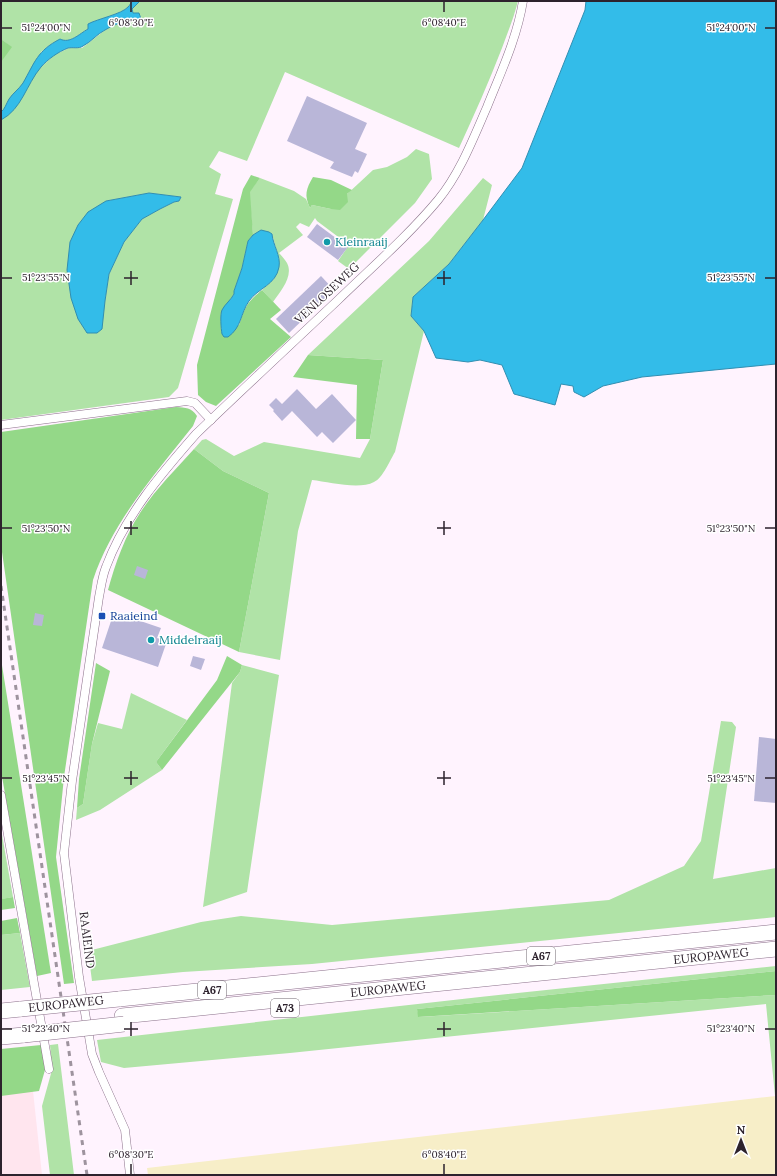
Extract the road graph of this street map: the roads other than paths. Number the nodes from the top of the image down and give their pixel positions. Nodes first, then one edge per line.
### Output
1 (523, 1) edge
2 (211, 420) junction
3 (1, 425) edge
4 (1, 795) edge
5 (776, 932) edge
6 (776, 949) edge
7 (1, 1011) edge
8 (1, 1028) edge
9 (24, 1030) junction
10 (1, 1037) edge
11 (49, 1069) dead end
12 (130, 1175) edge

1 - 2 street, VENLOSEWEG
2 - 3 street
2 - 12 street, RAAIEIND
4 - 11 street
5 - 7 highway, EUROPAWEG / A67, bridge
6 - 9 highway, EUROPAWEG / A67
8 - 9 highway, EUROPAWEG / A67
9 - 10 highway

